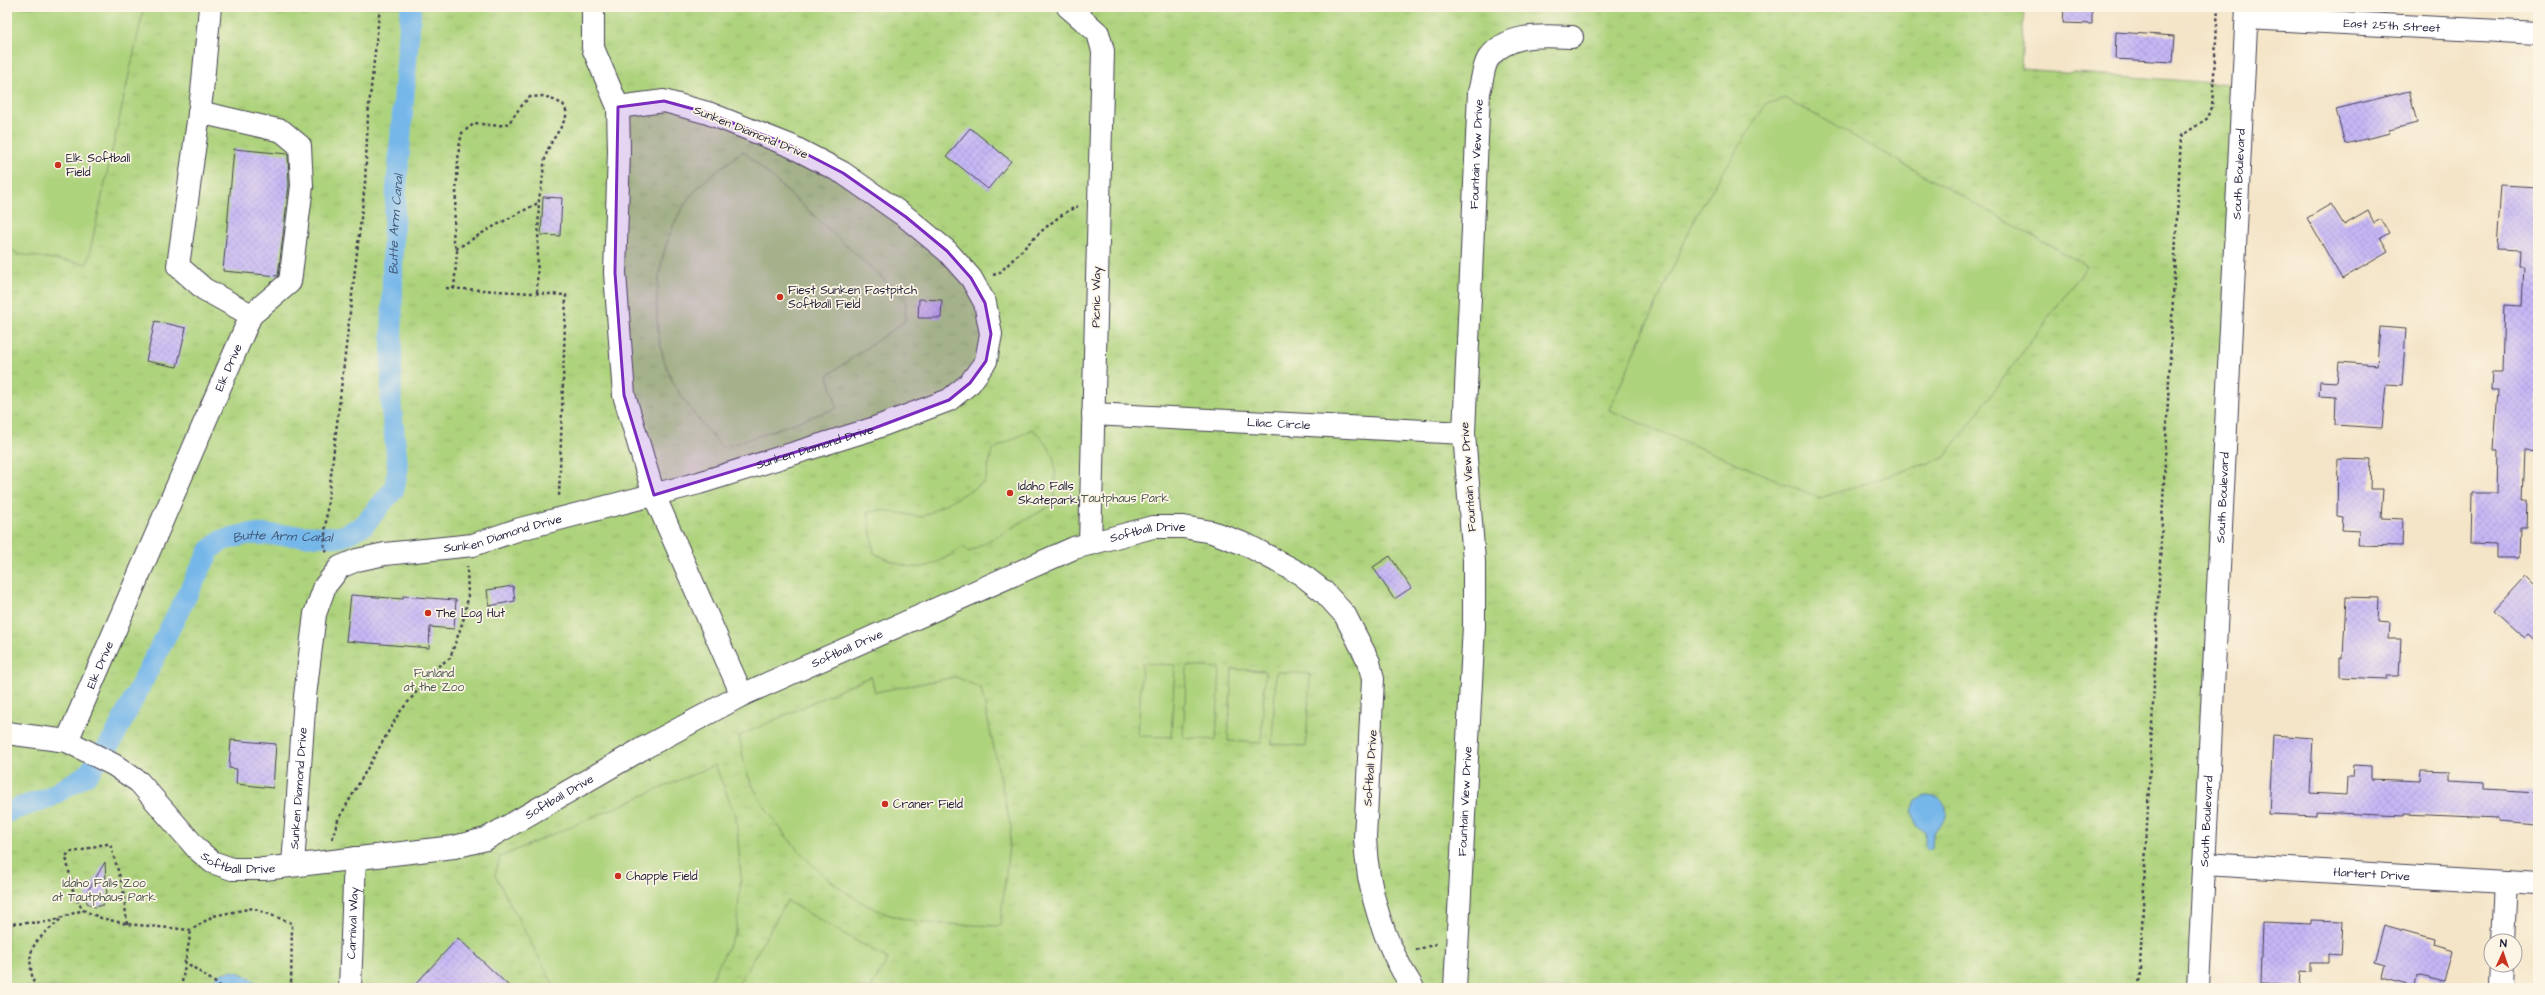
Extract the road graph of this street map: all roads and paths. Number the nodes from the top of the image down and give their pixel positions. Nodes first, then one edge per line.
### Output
1 (210, 7) edge
2 (380, 7) edge
3 (593, 7) edge
4 (1068, 7) edge
5 (2218, 7) edge
6 (2247, 13) edge
7 (2538, 33) edge
8 (1572, 37) dead end
9 (618, 107) junction
10 (199, 112) junction
11 (1099, 197) junction
12 (539, 203) junction
13 (456, 249) junction
14 (974, 284) junction
15 (446, 288) dead end
16 (454, 288) junction
17 (537, 294) junction
18 (251, 315) junction
19 (1093, 414) junction
20 (1464, 433) junction
21 (654, 495) junction
22 (558, 520) junction
23 (1090, 544) junction
24 (466, 546) junction
25 (324, 549) dead end
26 (742, 696) junction
27 (7, 733) edge
28 (67, 741) junction
29 (332, 839) dead end
30 (355, 858) junction
31 (2204, 864) junction
32 (293, 865) junction
33 (2506, 882) junction
34 (2538, 884) edge
35 (83, 910) junction
36 (63, 917) junction
37 (7, 924) edge
38 (127, 924) junction
39 (191, 930) junction
40 (2503, 933) edge
41 (1457, 945) junction
42 (7, 951) edge
43 (1398, 959) junction
44 (184, 961) junction
45 (2502, 973) edge
46 (7, 985) edge
47 (17, 988) edge
48 (32, 988) edge
49 (181, 988) edge
50 (223, 988) edge
51 (291, 988) edge
52 (350, 988) edge
53 (1413, 988) edge
54 (1455, 988) edge
55 (2139, 988) edge
56 (2198, 988) edge
57 (2501, 988) edge

1 - 10 street
2 - 25 path
3 - 9 street
4 - 11 street, Picnic Way
5 - 55 path
6 - 7 street, East 25th Street
6 - 31 street, South Boulevard
8 - 20 street, Fountain View Drive
9 - 14 street, Sunken Diamond Drive
9 - 21 street
10 - 18 street
10 - 18 street
11 - 14 path
11 - 19 street, Picnic Way
12 - 13 path
12 - 13 path
12 - 17 path
13 - 16 path
14 - 21 street, Sunken Diamond Drive
15 - 16 path
16 - 17 path
17 - 22 path
18 - 28 street, Elk Drive
19 - 20 street, Lilac Circle
19 - 23 street, Picnic Way
20 - 41 street, Fountain View Drive
21 - 22 street, Sunken Diamond Drive
21 - 26 street
22 - 24 street, Sunken Diamond Drive
23 - 26 street, Softball Drive
23 - 43 street, Softball Drive
24 - 29 path
24 - 32 street, Sunken Diamond Drive
26 - 30 street, Softball Drive
27 - 28 street, Softball Drive
28 - 32 street, Softball Drive
30 - 32 street, Softball Drive
30 - 52 street, Carnival Way
31 - 33 street, Hartert Drive
31 - 56 street, South Boulevard
33 - 34 street, Hartert Drive
33 - 40 street
35 - 36 path
35 - 38 path
35 - 38 path
36 - 37 path
36 - 48 path
37 - 42 path
38 - 39 path
39 - 44 path
39 - 51 path
41 - 43 path
41 - 54 street, Fountain View Drive
43 - 53 street, Softball Drive
44 - 49 path
44 - 50 path
45 - 57 street
46 - 47 path

